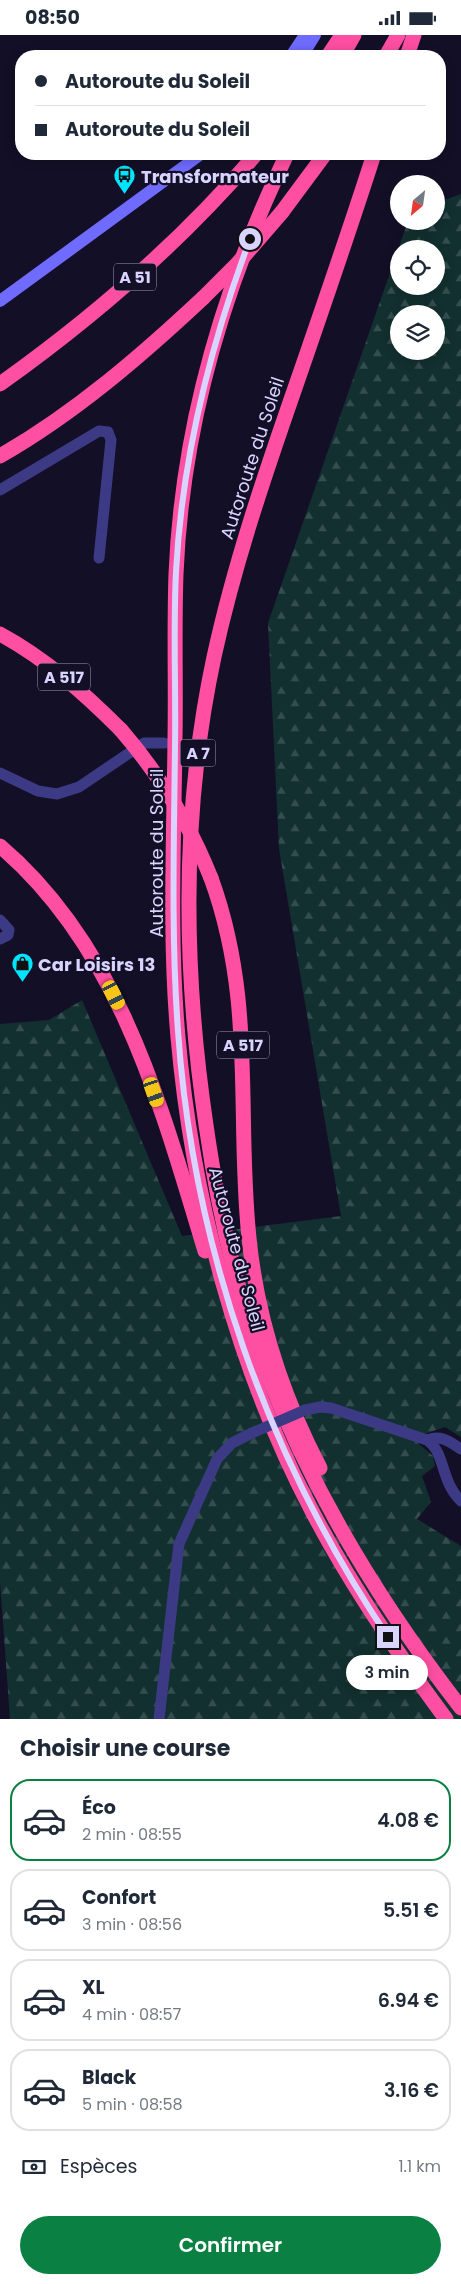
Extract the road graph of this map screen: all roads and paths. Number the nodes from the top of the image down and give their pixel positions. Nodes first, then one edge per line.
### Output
1 (305, 35) edge
2 (314, 35) edge
3 (342, 35) edge
4 (354, 35) edge
5 (398, 35) edge
6 (414, 35) edge
7 (295, 50) edge
8 (305, 50) edge
9 (332, 50) edge
10 (345, 50) edge
11 (389, 50) edge
12 (409, 50) edge
13 (181, 160) edge
14 (194, 160) edge
15 (250, 160) edge
16 (284, 160) edge
17 (321, 160) edge
18 (372, 160) edge
19 (0, 292) edge
20 (0, 301) edge
21 (0, 384) edge
22 (0, 456) edge
23 (0, 490) edge
24 (99, 558) dead end
25 (0, 634) edge
26 (164, 743) tunnel mouth
27 (0, 773) edge
28 (0, 846) edge
29 (0, 920) edge
30 (0, 939) edge
31 (264, 1407) junction
32 (427, 1441) junction
33 (461, 1449) edge
34 (461, 1501) edge
35 (461, 1703) edge
36 (461, 1708) edge
37 (159, 1719) edge
38 (446, 1719) edge

1 - 7 street
2 - 8 street
3 - 9 highway
4 - 10 highway
5 - 11 highway
6 - 12 highway
13 - 19 street
14 - 20 street
15 - 21 highway, A 51
16 - 31 highway, Autoroute du Soleil / A 7
17 - 22 highway, bridge
18 - 36 highway, Autoroute du Soleil / A 7
23 - 24 street
25 - 35 highway, A 517, bridge
26 - 27 street
28 - 31 highway
29 - 30 street
31 - 38 highway, Autoroute du Soleil / A 7
32 - 33 street
32 - 34 street
32 - 37 street, bridge

